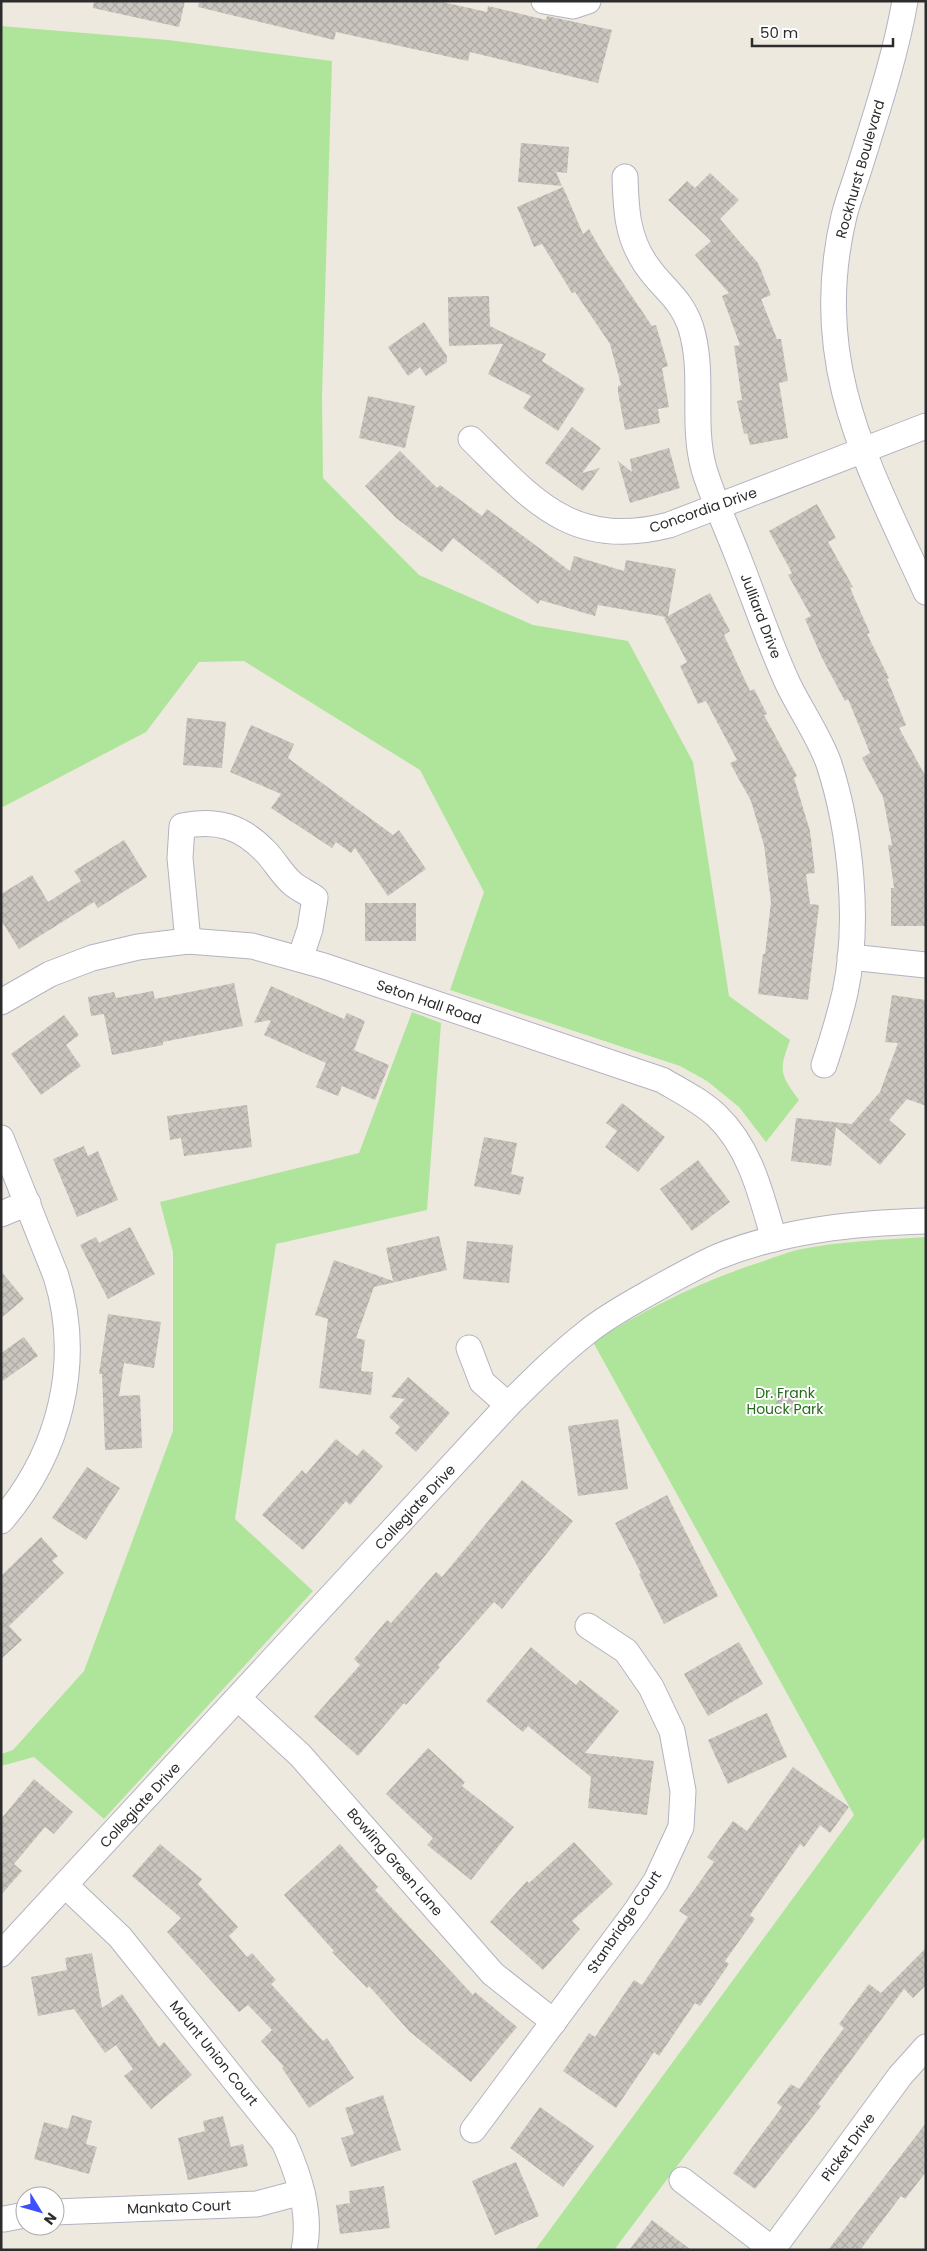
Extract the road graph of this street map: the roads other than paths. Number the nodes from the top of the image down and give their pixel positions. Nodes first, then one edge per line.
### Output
1 (544, 1) edge
2 (588, 1) edge
3 (905, 1) edge
4 (626, 178) dead end
5 (926, 426) edge
6 (471, 439) dead end
7 (862, 452) junction
8 (718, 506) junction
9 (926, 592) edge
10 (188, 941) junction
11 (850, 957) junction
12 (300, 959) junction
13 (926, 965) edge
14 (1, 1002) edge
15 (824, 1065) dead end
16 (1, 1138) edge
17 (28, 1204) junction
18 (1, 1214) edge
19 (926, 1220) edge
20 (774, 1239) junction
21 (469, 1348) dead end
22 (508, 1405) junction
23 (1, 1521) edge
24 (588, 1626) dead end
25 (239, 1699) junction
26 (65, 1885) junction
27 (1, 1954) edge
28 (554, 2022) junction
29 (926, 2047) edge
30 (473, 2130) dead end
31 (682, 2180) dead end
32 (302, 2192) junction
33 (65, 2212) edge
34 (304, 2250) edge
35 (773, 2250) edge

1 - 2 street
3 - 7 street, Rockhurst Boulevard
4 - 8 street, Julliard Drive
5 - 7 street, Concordia Drive
6 - 8 street, Concordia Drive
7 - 8 street, Concordia Drive
7 - 9 street, Rockhurst Boulevard
8 - 11 street, Julliard Drive
10 - 12 street, Seton Hall Road
10 - 12 street
10 - 14 street, Seton Hall Road
11 - 13 street
11 - 15 street, Julliard Drive
12 - 20 street, Seton Hall Road
16 - 17 street
17 - 18 street
17 - 23 street
19 - 20 street, Collegiate Drive
20 - 22 street, Collegiate Drive
21 - 22 street
22 - 25 street, Collegiate Drive
24 - 28 street, Stanbridge Court
25 - 26 street, Collegiate Drive
25 - 28 street, Bowling Green Lane
26 - 27 street, Collegiate Drive
26 - 32 street, Mount Union Court
28 - 30 street, Stanbridge Court
29 - 35 street, Picket Drive
31 - 35 street
32 - 33 street, Mankato Court
32 - 34 street, Mount Union Court

